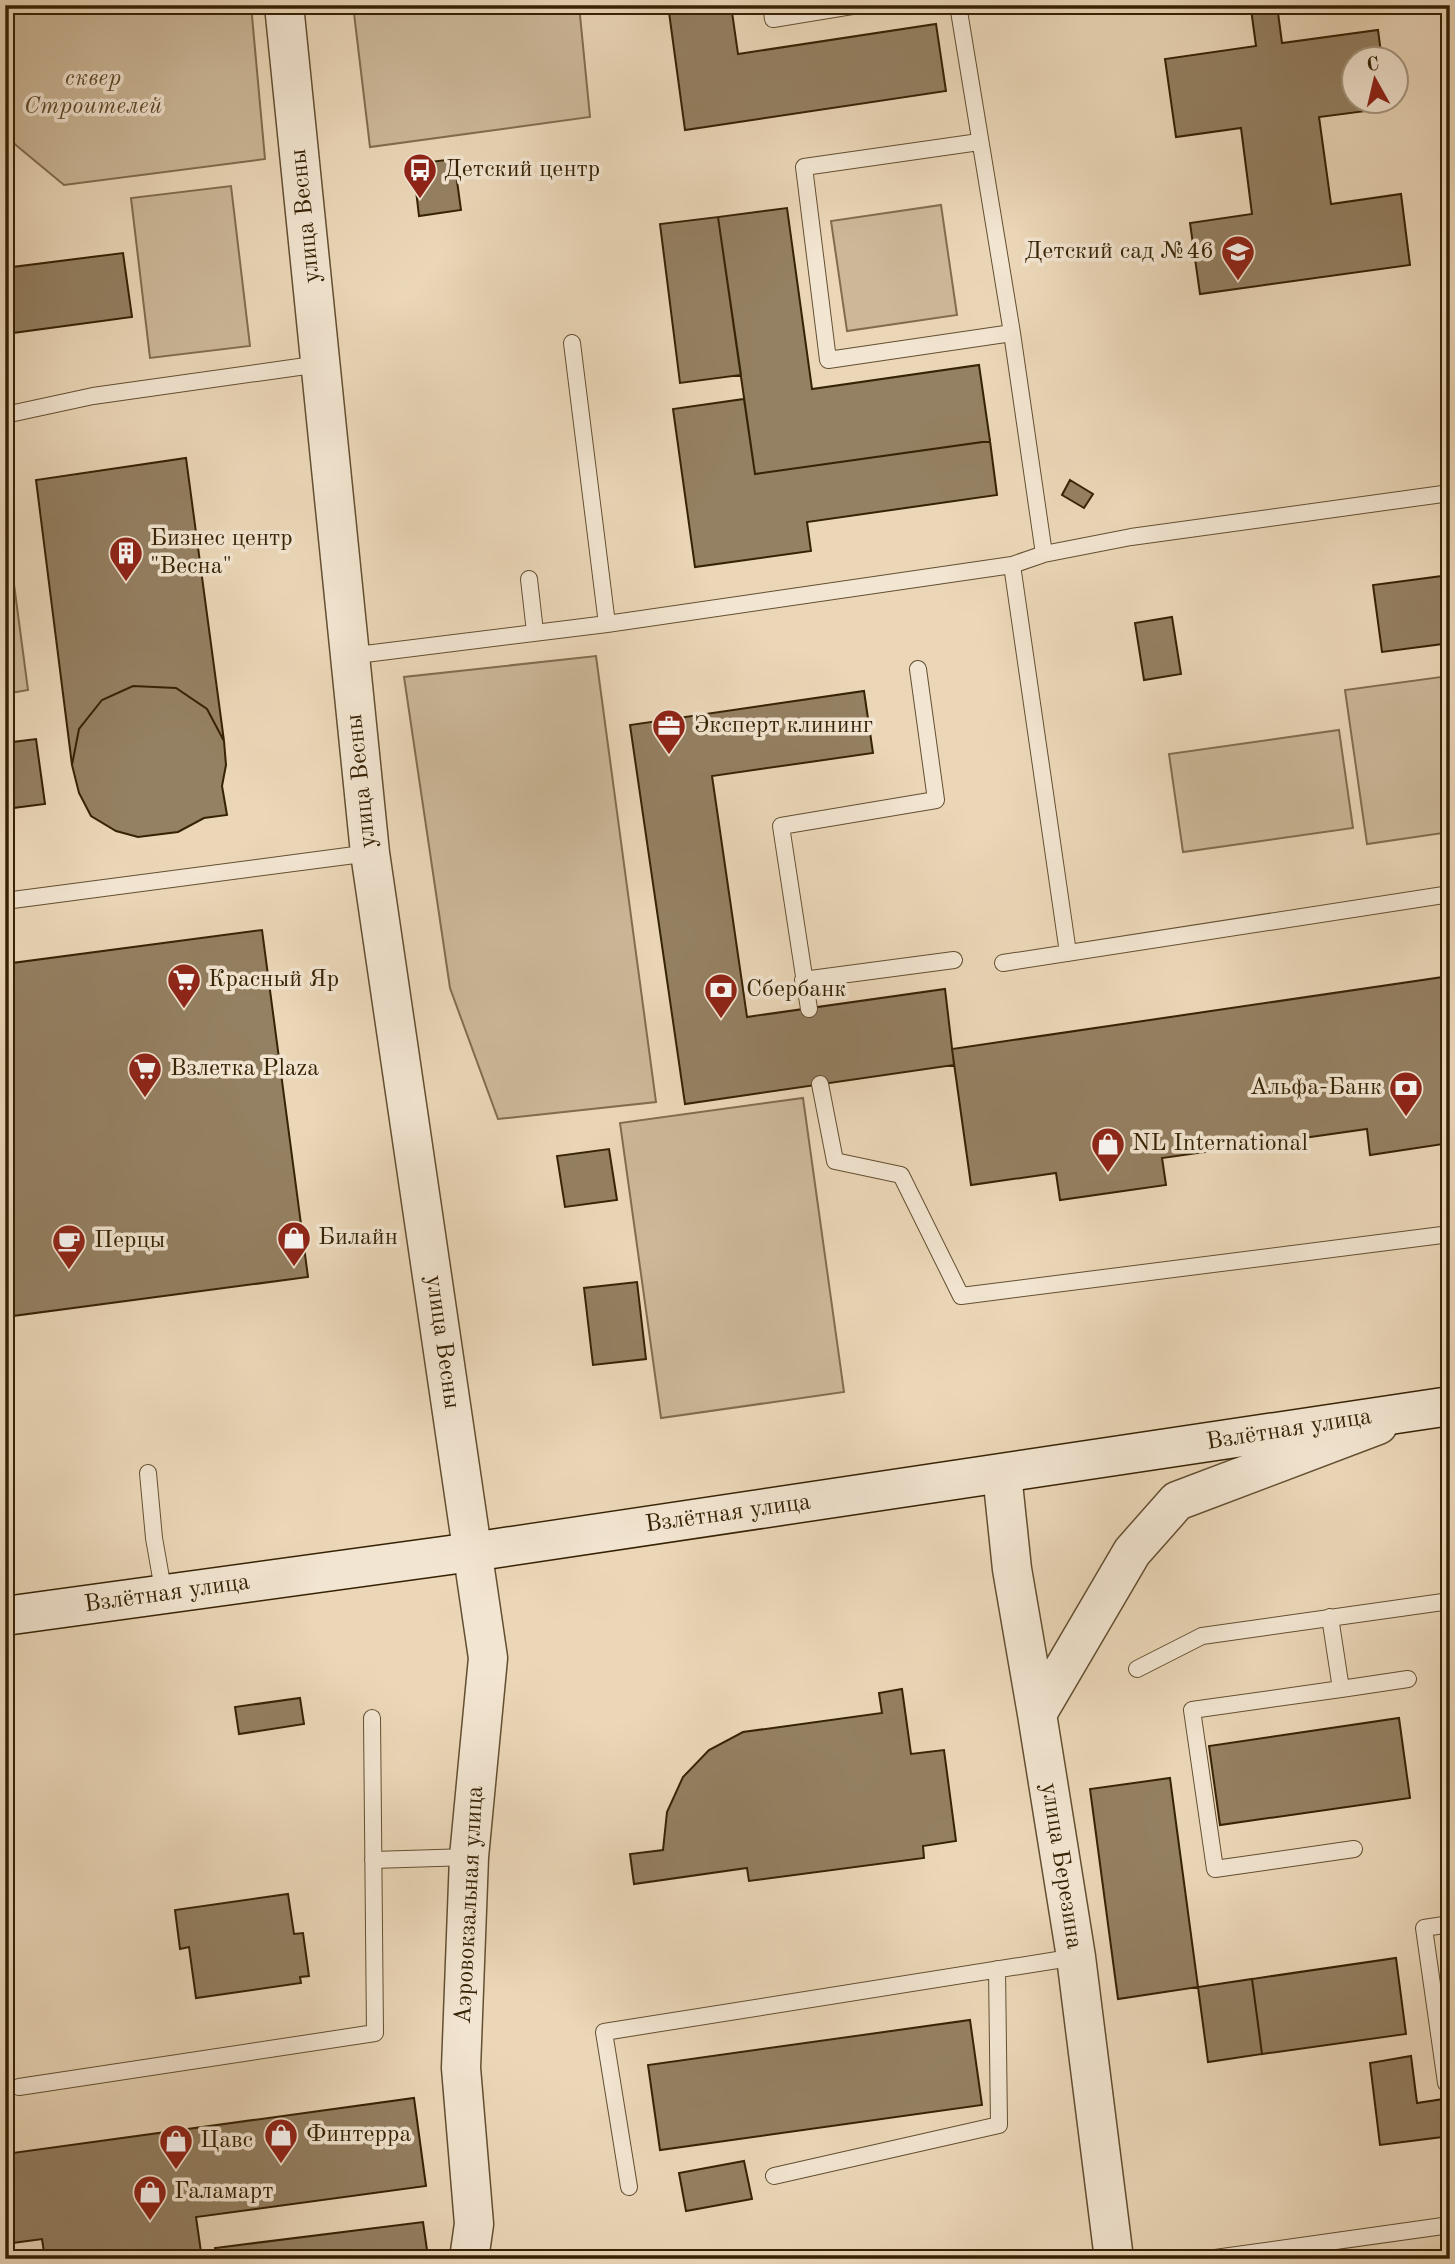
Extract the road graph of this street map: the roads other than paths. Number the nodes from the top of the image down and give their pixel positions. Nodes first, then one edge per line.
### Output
1 (284, 5) edge
2 (771, 5) edge
3 (858, 5) edge
4 (958, 5) edge
5 (979, 142) junction
6 (1012, 333) junction
7 (572, 343) dead end
8 (320, 363) junction
9 (5, 415) edge
10 (1450, 493) edge
11 (1044, 554) junction
12 (1012, 565) junction
13 (529, 579) dead end
14 (607, 624) junction
15 (536, 632) junction
16 (349, 656) junction
17 (918, 669) dead end
18 (370, 853) junction
19 (1450, 894) edge
20 (5, 901) edge
21 (1069, 953) junction
22 (954, 960) dead end
23 (1003, 963) dead end
24 (803, 979) junction
25 (808, 1009) dead end
26 (820, 1084) dead end
27 (1450, 1234) edge
28 (1432, 1409) edge
29 (148, 1473) dead end
30 (1002, 1474) junction
31 (472, 1552) junction
32 (164, 1595) junction
33 (1450, 1601) edge
34 (5, 1616) edge
35 (1330, 1617) junction
36 (1137, 1669) dead end
37 (1408, 1679) dead end
38 (1340, 1689) junction
39 (1037, 1714) junction
40 (372, 1718) dead end
41 (1354, 1849) dead end
42 (470, 1857) junction
43 (373, 1860) junction
44 (1450, 1924) edge
45 (1076, 1957) junction
46 (997, 1969) junction
47 (1450, 2082) edge
48 (19, 2087) dead end
49 (774, 2176) dead end
50 (629, 2187) dead end
51 (1450, 2225) edge
52 (469, 2259) edge
53 (1114, 2259) edge
54 (1208, 2259) edge

1 - 8 street, улица Весны
2 - 3 lane
4 - 5 lane
5 - 6 lane
5 - 6 lane
6 - 11 lane
7 - 14 lane
8 - 9 lane
8 - 16 street, улица Весны
10 - 11 lane
11 - 12 lane
12 - 14 lane
12 - 21 lane
13 - 15 lane
14 - 15 lane
15 - 16 lane
16 - 18 street, улица Весны
17 - 24 lane
18 - 20 lane
18 - 31 street, улица Весны
19 - 21 lane
21 - 23 lane
22 - 24 lane
24 - 25 lane
26 - 27 lane
28 - 30 street, Взлётная улица
28 - 39 street
29 - 32 lane
30 - 31 street, Взлётная улица
30 - 39 street, улица Березина
31 - 32 street, Взлётная улица
31 - 42 street, Аэровокзальная улица
32 - 34 street, Взлётная улица
33 - 35 lane
35 - 36 lane
35 - 38 lane
37 - 38 lane
38 - 41 lane
39 - 45 street, улица Березина
40 - 43 lane
42 - 43 lane
42 - 52 street, Аэровокзальная улица
43 - 48 lane
44 - 47 lane
45 - 46 lane
45 - 53 street, улица Березина
46 - 49 lane
46 - 50 lane
51 - 54 lane

